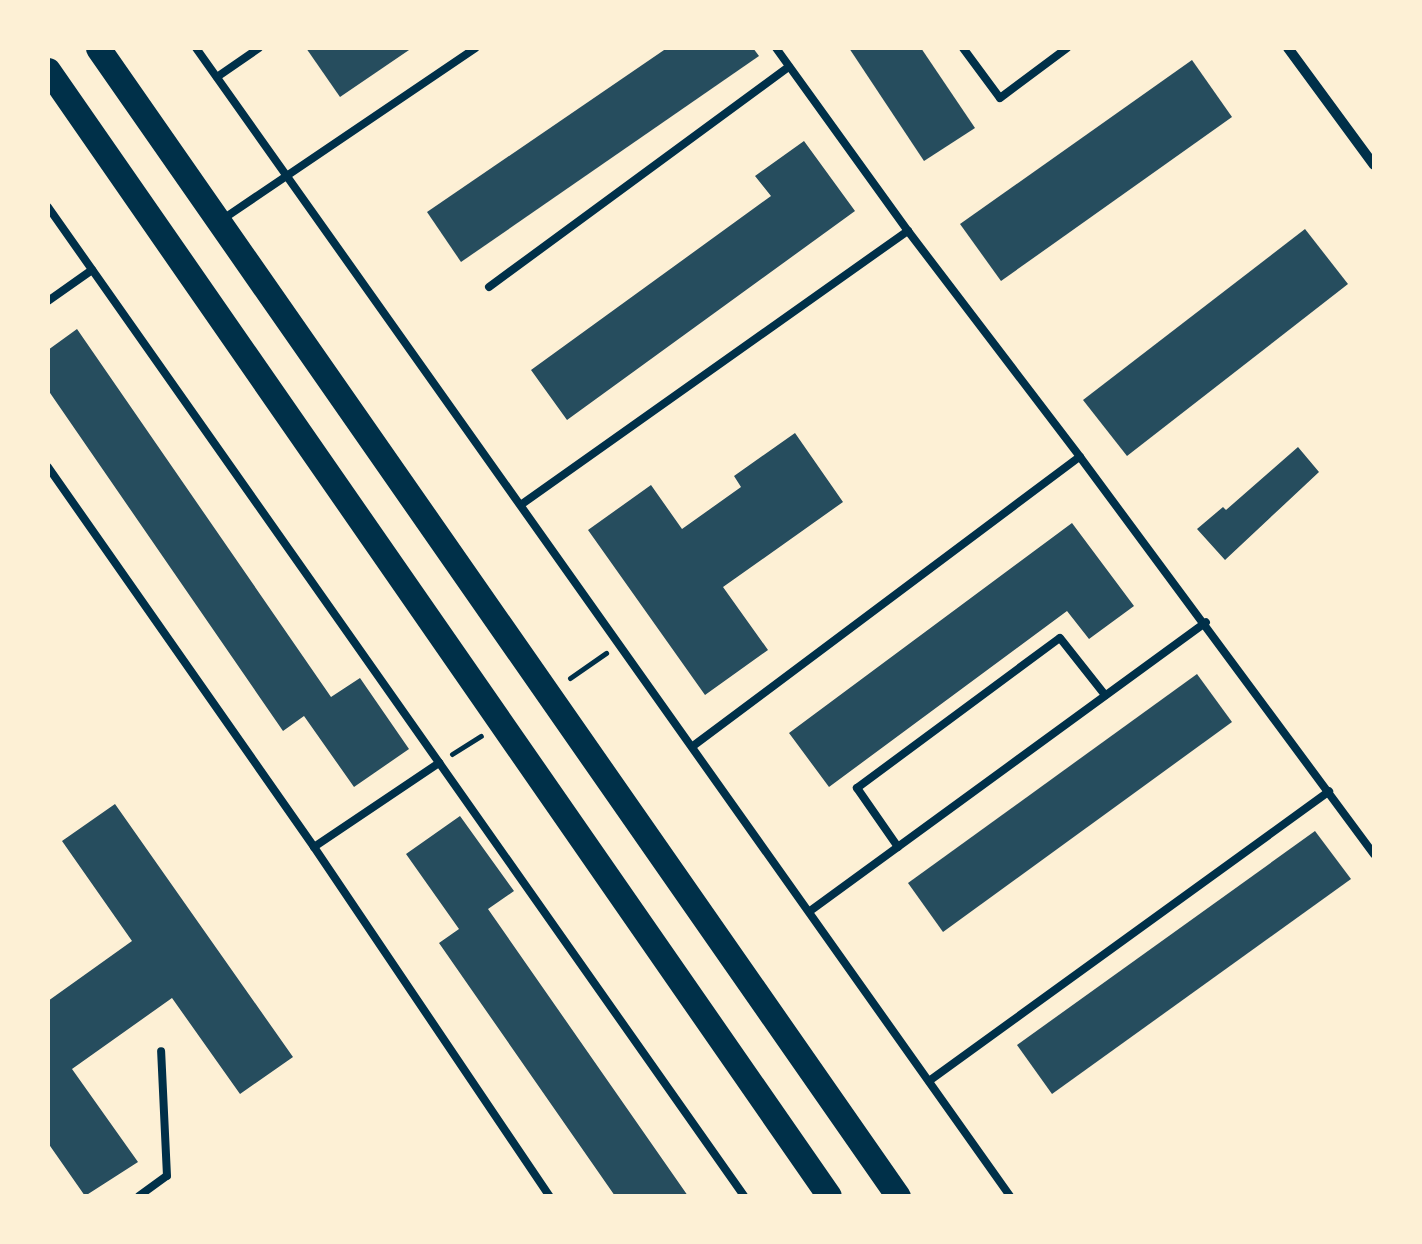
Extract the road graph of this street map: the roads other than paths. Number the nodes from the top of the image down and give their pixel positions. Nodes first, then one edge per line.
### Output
1 (98, 48) edge
2 (196, 48) edge
3 (259, 48) edge
4 (476, 48) edge
5 (776, 48) edge
6 (963, 48) edge
7 (1067, 48) edge
8 (1288, 48) edge
9 (788, 67) junction
10 (48, 70) edge
11 (218, 78) junction
12 (1374, 165) edge
13 (288, 176) junction
14 (48, 207) edge
15 (218, 223) junction
16 (908, 231) junction
17 (92, 270) junction
18 (489, 287) dead end
19 (48, 300) edge
20 (1080, 457) junction
21 (48, 467) edge
22 (522, 504) junction
23 (1206, 622) junction
24 (1105, 695) junction
25 (693, 746) junction
26 (439, 763) junction
27 (1329, 791) junction
28 (314, 847) junction
29 (898, 847) junction
30 (1374, 854) edge
31 (810, 911) junction
32 (161, 1051) dead end
33 (929, 1081) junction
34 (139, 1196) edge
35 (549, 1196) edge
36 (744, 1196) edge
37 (829, 1196) edge
38 (898, 1196) edge
39 (1010, 1196) edge

1 - 15 main road
2 - 11 lane
3 - 11 lane
4 - 13 lane
5 - 9 lane
6 - 7 lane
8 - 12 street
9 - 16 lane
9 - 18 lane
10 - 37 main road
11 - 13 lane
13 - 15 lane
13 - 22 lane
14 - 17 lane
15 - 38 main road
16 - 20 lane
16 - 22 lane
17 - 19 lane
17 - 26 lane
20 - 23 lane
20 - 25 lane
21 - 28 lane
22 - 25 lane
23 - 24 lane
23 - 27 lane
24 - 29 lane
24 - 29 lane
25 - 31 lane
26 - 28 lane
26 - 36 lane
27 - 30 lane
27 - 33 lane
28 - 35 lane
29 - 31 lane
31 - 33 lane
32 - 34 lane
33 - 39 lane

